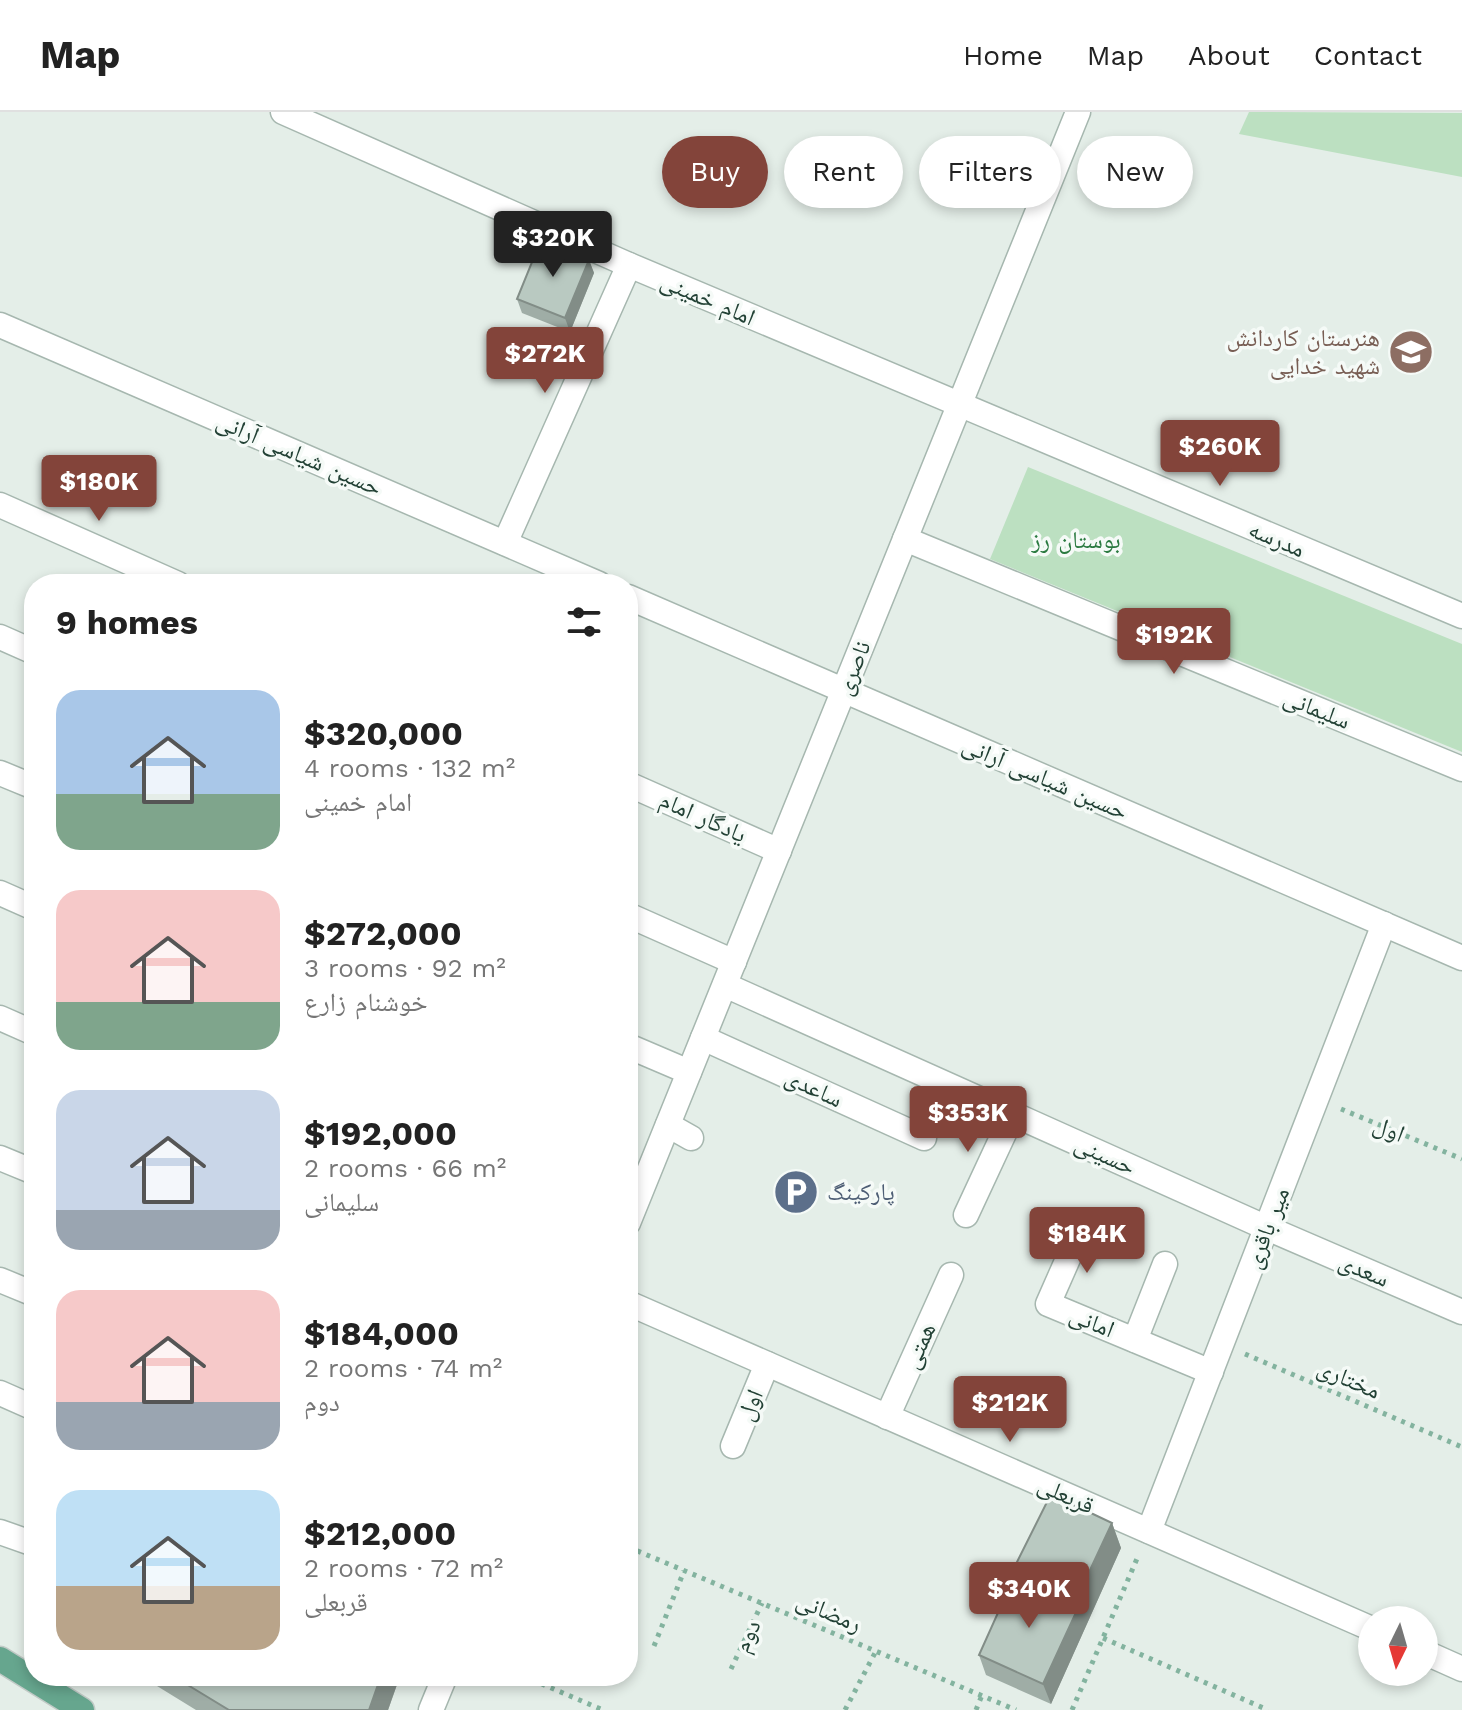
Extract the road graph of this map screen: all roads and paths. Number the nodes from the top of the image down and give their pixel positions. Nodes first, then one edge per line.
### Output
1 (283, 112) edge
2 (1078, 112) edge
3 (629, 265) junction
4 (0, 325) edge
5 (960, 405) junction
6 (0, 505) edge
7 (905, 539) junction
8 (505, 543) junction
9 (155, 574) edge
10 (576, 574) edge
11 (638, 601) edge
12 (1462, 616) edge
13 (0, 637) edge
14 (24, 648) edge
15 (844, 691) junction
16 (1462, 769) edge
17 (0, 773) edge
18 (24, 783) edge
19 (638, 788) edge
20 (779, 851) junction
21 (0, 893) edge
22 (24, 904) edge
23 (638, 919) edge
24 (1384, 924) junction
25 (1462, 958) edge
26 (734, 962) junction
27 (725, 985) junction
28 (0, 1018) edge
29 (24, 1029) edge
30 (703, 1038) junction
31 (638, 1050) edge
32 (689, 1072) junction
33 (1316, 1099) junction
34 (1013, 1114) junction
35 (668, 1125) junction
36 (691, 1138) dead end
37 (924, 1138) dead end
38 (0, 1158) edge
39 (1462, 1159) edge
40 (24, 1168) edge
41 (638, 1178) edge
42 (966, 1215) dead end
43 (1082, 1227) dead end
44 (1267, 1228) junction
45 (1165, 1264) dead end
46 (951, 1275) dead end
47 (0, 1280) edge
48 (24, 1290) edge
49 (638, 1307) edge
50 (1462, 1312) edge
51 (1135, 1340) junction
52 (1222, 1344) junction
53 (767, 1364) junction
54 (1211, 1372) junction
55 (0, 1393) edge
56 (24, 1404) edge
57 (887, 1417) junction
58 (733, 1446) dead end
59 (1462, 1447) edge
60 (1149, 1531) junction
61 (0, 1532) edge
62 (24, 1540) edge
63 (638, 1551) edge
64 (684, 1571) junction
65 (762, 1603) junction
66 (1358, 1623) edge
67 (1103, 1638) junction
68 (654, 1646) dead end
69 (876, 1651) junction
70 (1438, 1658) edge
71 (0, 1659) edge
72 (731, 1669) dead end
73 (1462, 1669) edge
74 (24, 1674) edge
75 (43, 1686) edge
76 (441, 1686) edge
77 (547, 1686) edge
78 (982, 1695) junction
79 (82, 1710) edge
80 (431, 1710) edge
81 (603, 1710) edge
82 (845, 1710) edge
83 (976, 1710) edge
84 (1016, 1710) edge
85 (1072, 1710) edge
86 (1268, 1710) edge

1 - 3 street, امام خمینی
2 - 5 street, ناصری
3 - 5 street, امام خمینی
3 - 8 street
4 - 8 street, حسین شیاسی آرانی
5 - 7 street, ناصری
5 - 12 street, مدرسه
6 - 9 street
7 - 15 street, ناصری
7 - 16 street, سلیمانی
8 - 10 street, حسین شیاسی آرانی
11 - 15 street, حسین شیاسی آرانی
13 - 14 street
15 - 20 street, ناصری
15 - 24 street, حسین شیاسی آرانی
17 - 18 street
19 - 20 street, یادگار امام
20 - 26 street, ناصری
21 - 22 street
23 - 26 street
24 - 25 street, حسین شیاسی آرانی
24 - 33 street, میر باقری
26 - 27 street, ناصری
27 - 30 street, ناصری
27 - 34 street, حسینی
28 - 29 street
30 - 32 street, ناصری
30 - 37 street, ساعدی
31 - 32 street
32 - 35 street, ناصری
33 - 39 path, اول
33 - 44 street, میر باقری
34 - 42 street
34 - 44 street, حسینی
35 - 36 street
35 - 41 street, ناصری
38 - 40 street
43 - 51 street, امانی
44 - 50 street, سعدی
44 - 52 street, میر باقری
45 - 51 street, امانی
46 - 57 street, همتی
47 - 48 street
49 - 53 street, قربعلی
51 - 54 street, امانی
52 - 54 street, میر باقری
52 - 59 path, مختاری
53 - 57 street, قربعلی
53 - 58 street, اول
54 - 60 street, میر باقری
55 - 56 street
57 - 60 street, قربعلی
60 - 66 street, قربعلی
60 - 67 path
61 - 62 street
63 - 64 path, رمضانی
64 - 65 path, رمضانی
64 - 68 path
65 - 69 path, رمضانی
65 - 72 path, دوم
67 - 85 path
67 - 86 path
69 - 78 path, رمضانی
69 - 82 path
70 - 73 street
71 - 74 main road
75 - 79 main road
76 - 80 street
77 - 81 path
78 - 83 path
78 - 84 path, رمضانی

